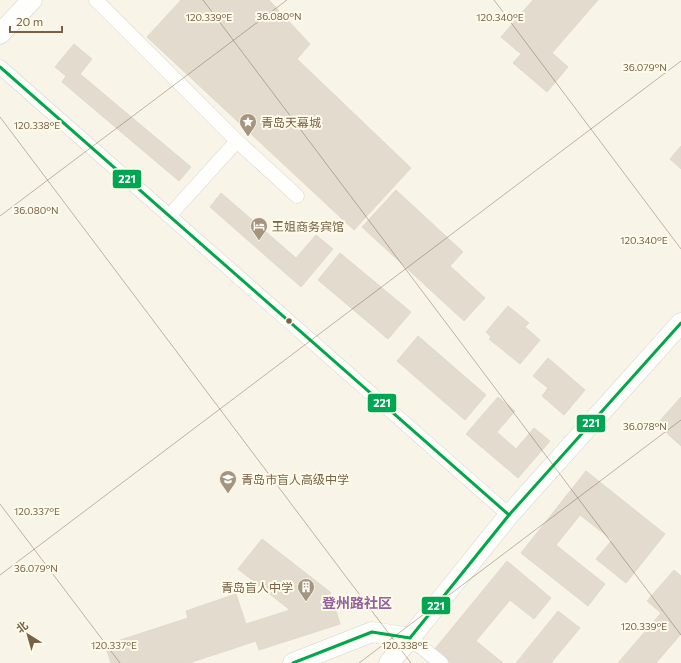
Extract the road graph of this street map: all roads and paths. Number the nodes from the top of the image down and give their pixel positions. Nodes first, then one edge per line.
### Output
1 (32, 0) edge
2 (96, 0) edge
3 (0, 34) edge
4 (0, 67) edge
5 (237, 141) junction
6 (297, 196) dead end
7 (169, 216) junction
8 (681, 323) edge
9 (509, 515) junction
10 (410, 638) junction
11 (293, 663) edge
12 (389, 663) edge
13 (441, 663) edge

1 - 3 main road
2 - 5 street
4 - 7 street
5 - 6 street
5 - 7 street
7 - 9 street
8 - 9 main road
9 - 10 main road
10 - 11 main road
10 - 12 main road
10 - 13 street

